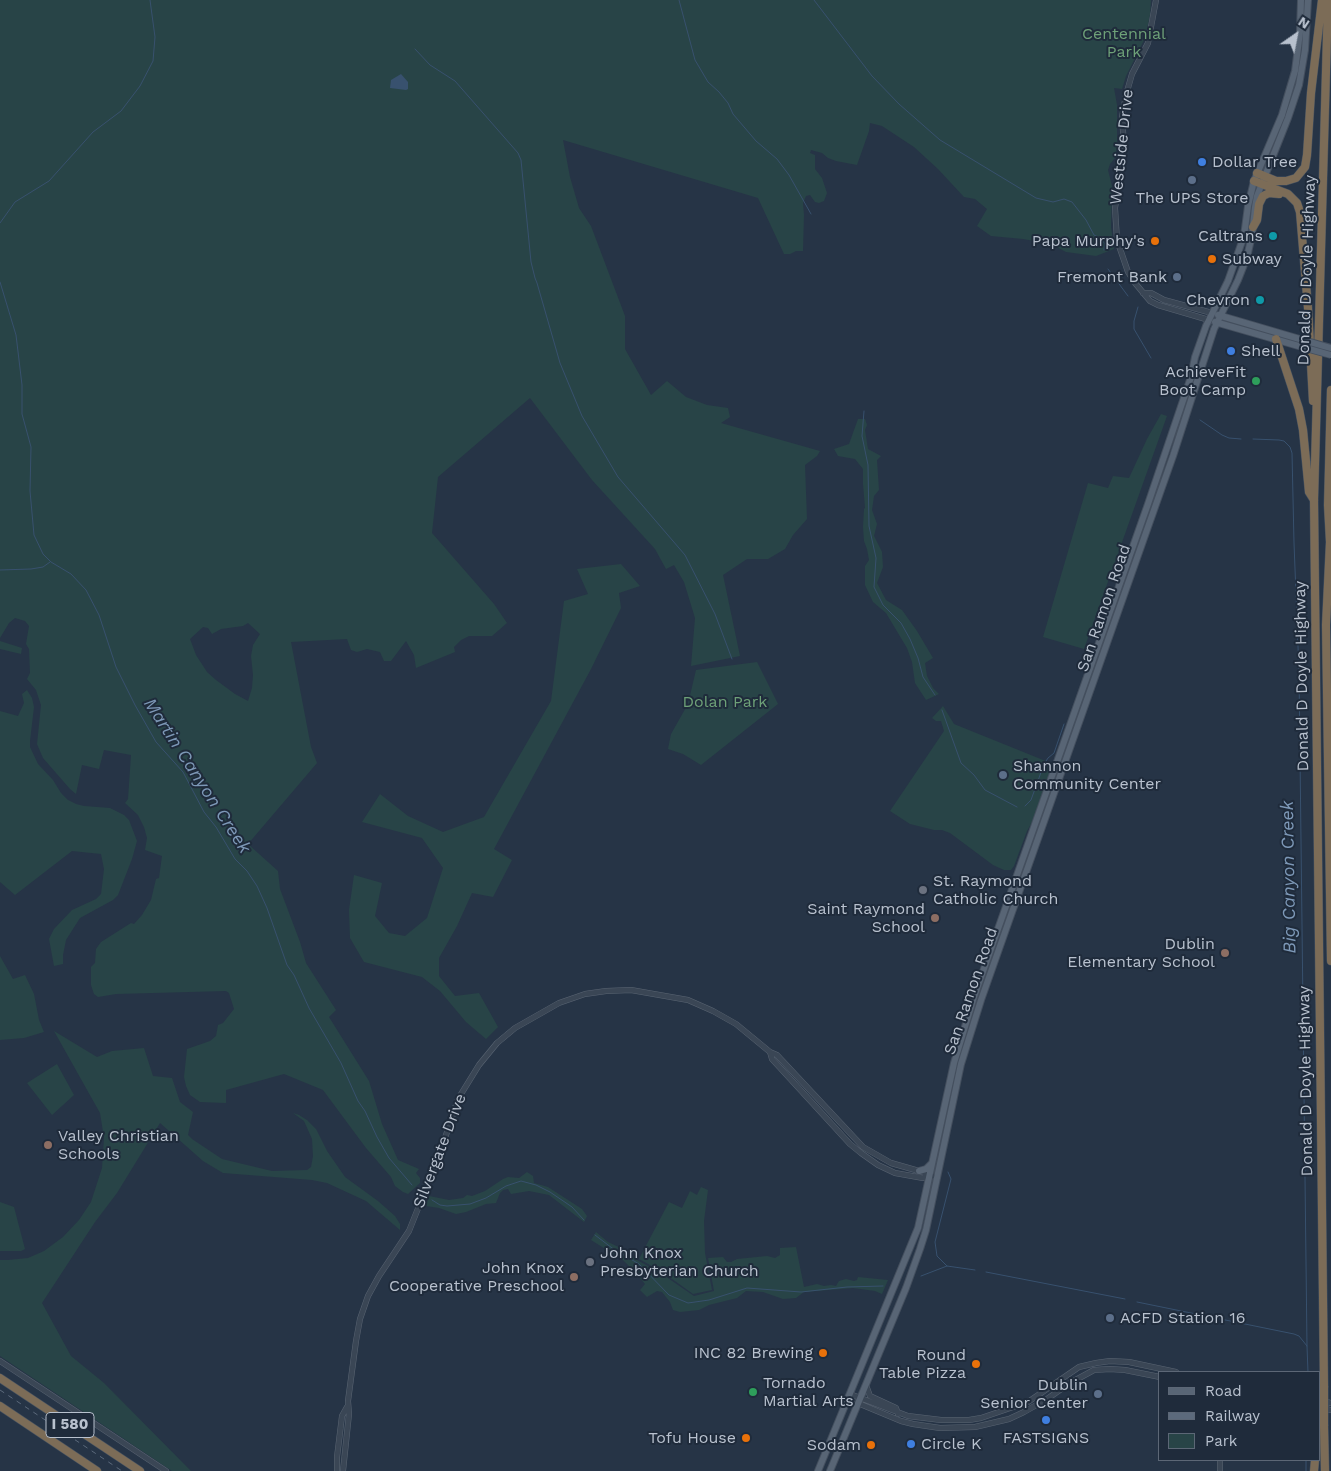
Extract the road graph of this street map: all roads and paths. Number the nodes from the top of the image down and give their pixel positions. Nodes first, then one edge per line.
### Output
1 (1156, 0) edge
2 (1301, 0) edge
3 (1308, 0) edge
4 (1322, 0) edge
5 (1328, 0) edge
6 (1259, 178) junction
7 (1291, 196) junction
8 (1249, 226) junction
9 (1210, 317) junction
10 (1219, 319) junction
11 (1276, 339) junction
12 (1302, 343) junction
13 (1331, 348) edge
14 (1331, 355) edge
15 (1331, 390) edge
16 (1316, 458) junction
17 (1314, 500) junction
18 (1330, 541) edge
19 (1331, 961) edge
20 (770, 1052) junction
21 (931, 1164) junction
22 (919, 1171) junction
23 (930, 1176) junction
24 (937, 1177) junction
25 (0, 1361) edge
26 (1171, 1371) edge
27 (1158, 1377) edge
28 (0, 1378) edge
29 (866, 1385) junction
30 (849, 1397) junction
31 (859, 1401) junction
32 (1325, 1405) edge
33 (0, 1406) edge
34 (348, 1406) junction
35 (1005, 1410) junction
36 (898, 1414) junction
37 (988, 1424) junction
38 (97, 1471) edge
39 (140, 1471) edge
40 (166, 1471) edge
41 (337, 1471) edge
42 (343, 1471) edge
43 (818, 1471) edge
44 (830, 1471) edge
45 (1325, 1471) edge

1 - 9 street, Westside Drive
2 - 6 main road
3 - 6 main road
4 - 6 highway
5 - 16 highway, Donald D Doyle Highway
6 - 7 highway
6 - 8 main road
7 - 8 highway
7 - 16 highway
8 - 9 main road, San Ramon Road
8 - 10 main road, San Ramon Road
9 - 10 main road
9 - 21 main road, San Ramon Road
10 - 11 main road
10 - 12 main road
10 - 24 main road, San Ramon Road
11 - 12 main road
11 - 17 highway
12 - 13 main road, bridge
12 - 14 main road, bridge
15 - 18 highway, Donald D Doyle Highway
16 - 17 highway, Donald D Doyle Highway
17 - 32 highway, Donald D Doyle Highway, bridge
18 - 19 highway, Donald D Doyle Highway
20 - 22 street, Silvergate Drive
20 - 23 street, Silvergate Drive
20 - 34 street, Silvergate Drive
21 - 22 main road
21 - 23 main road, San Ramon Road
22 - 23 street, Silvergate Drive
23 - 24 street, Silvergate Drive
23 - 30 main road, San Ramon Road
24 - 29 main road, San Ramon Road
25 - 40 street
26 - 35 street
27 - 37 street
28 - 39 highway, I 580
29 - 31 main road, San Ramon Road
29 - 36 street
30 - 31 street
30 - 43 main road, San Ramon Road
31 - 36 street
31 - 37 street
31 - 44 main road, San Ramon Road
32 - 45 highway, Donald D Doyle Highway, bridge
33 - 38 highway, I 580
34 - 41 street, Silvergate Drive
34 - 42 street, Silvergate Drive
35 - 36 street
35 - 37 street

